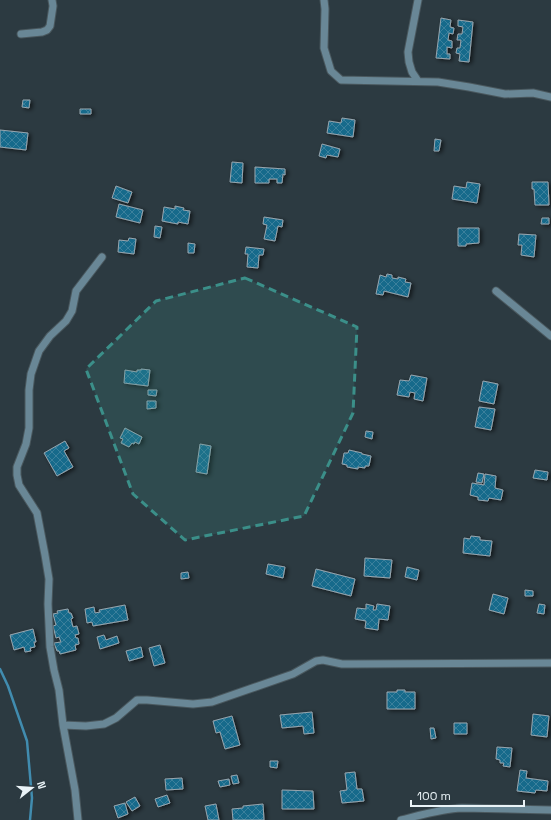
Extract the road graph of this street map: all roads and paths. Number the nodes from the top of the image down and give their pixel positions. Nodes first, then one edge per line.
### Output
1 (52, 0) edge
2 (324, 0) edge
3 (418, 0) edge
4 (21, 34) dead end
5 (418, 81) junction
6 (551, 97) edge
7 (102, 257) dead end
8 (496, 291) dead end
9 (551, 336) edge
10 (551, 663) edge
11 (63, 725) junction
12 (551, 810) edge
13 (78, 820) edge
14 (401, 820) edge

1 - 4 street
2 - 5 street
3 - 5 street
5 - 6 street
7 - 11 street
8 - 9 street
10 - 11 street
11 - 13 street
12 - 14 street

